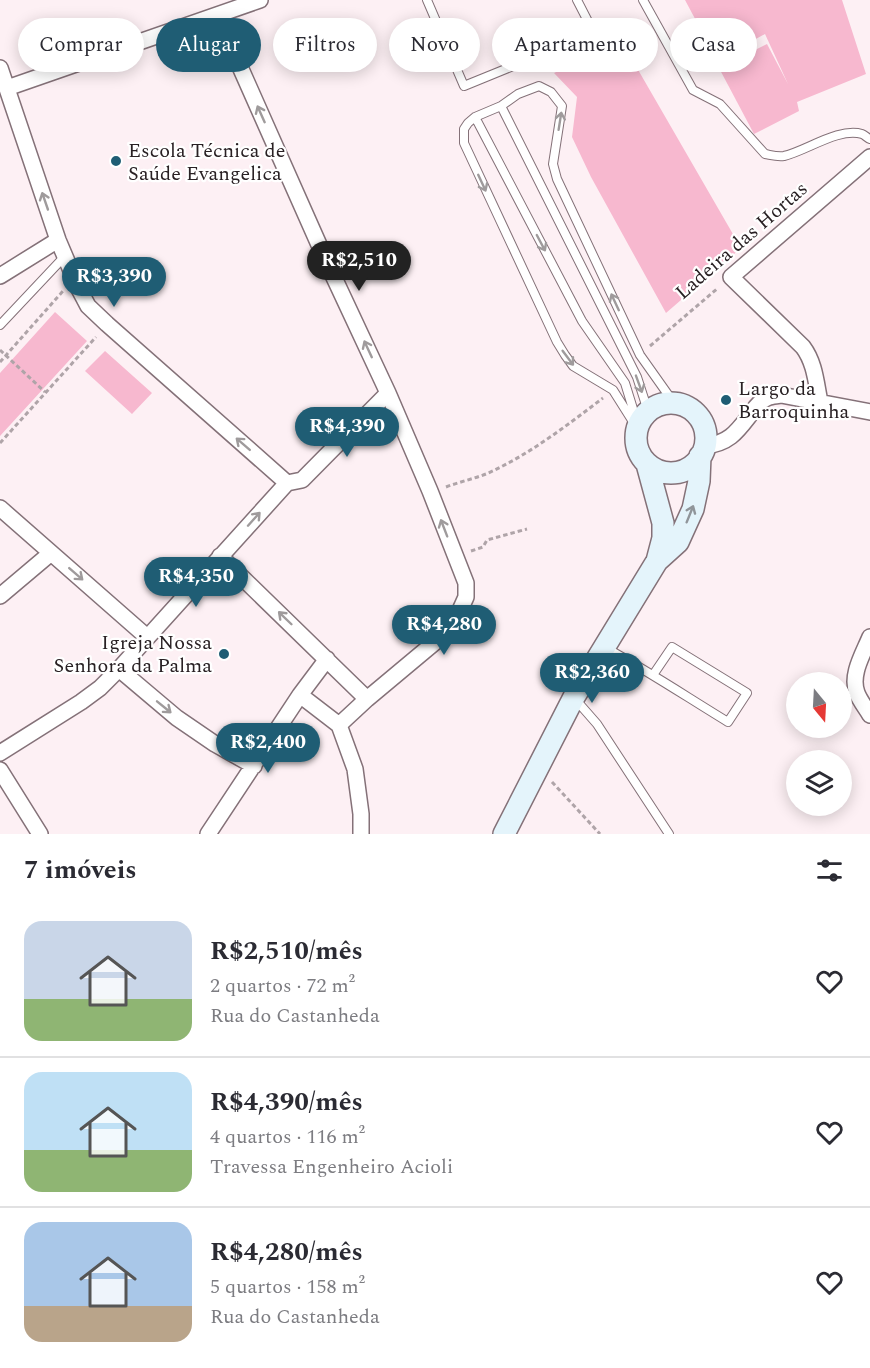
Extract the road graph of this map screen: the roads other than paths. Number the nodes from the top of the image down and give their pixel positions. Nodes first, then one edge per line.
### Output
1 (260, 0) edge
2 (427, 0) edge
3 (577, 0) edge
4 (643, 0) edge
5 (217, 15) junction
6 (0, 68) edge
7 (7, 88) junction
8 (501, 106) junction
9 (475, 117) junction
10 (870, 139) edge
11 (870, 157) edge
12 (58, 240) junction
13 (65, 256) junction
14 (0, 276) edge
15 (0, 325) edge
16 (388, 393) junction
17 (820, 402) junction
18 (674, 403) junction
19 (870, 412) edge
20 (641, 422) junction
21 (703, 451) junction
22 (647, 464) junction
23 (287, 483) junction
24 (0, 508) edge
25 (51, 553) junction
26 (220, 556) junction
27 (657, 561) junction
28 (0, 596) edge
29 (147, 637) junction
30 (870, 637) edge
31 (605, 647) junction
32 (327, 659) junction
33 (119, 669) junction
34 (653, 675) junction
35 (300, 696) junction
36 (574, 697) junction
37 (367, 699) junction
38 (870, 715) edge
39 (339, 725) junction
40 (0, 753) edge
41 (254, 766) junction
42 (0, 770) edge
43 (40, 834) edge
44 (208, 834) edge
45 (361, 834) edge
46 (504, 834) edge
47 (669, 834) edge

1 - 5 street
2 - 3 lane
4 - 10 lane
5 - 7 street
16 -> 5 street
6 - 7 street
12 -> 7 street
8 - 9 lane
18 -> 8 lane
8 -> 20 lane
9 -> 20 lane
9 -> 20 lane
11 - 17 street, Ladeira das Hortas
12 - 13 street
12 - 14 street
13 - 15 lane
23 -> 13 street
16 - 23 street
37 -> 16 street
17 - 19 street
17 - 21 street
18 - 20 street
18 - 21 street
20 - 22 street
21 - 22 street
27 -> 21 street
22 - 27 street
26 -> 23 street
24 - 25 street
25 - 28 street
25 -> 29 street
26 - 29 street
32 -> 26 street
27 - 31 street
29 - 33 street
30 - 38 street
31 - 34 lane
31 - 36 street
32 - 35 street
32 - 37 street
33 - 40 street
33 -> 41 street
34 - 34 lane
35 - 39 street
35 - 41 street
36 - 46 street
36 - 47 lane
37 - 39 street
39 - 45 street
41 - 44 street
42 - 43 street

